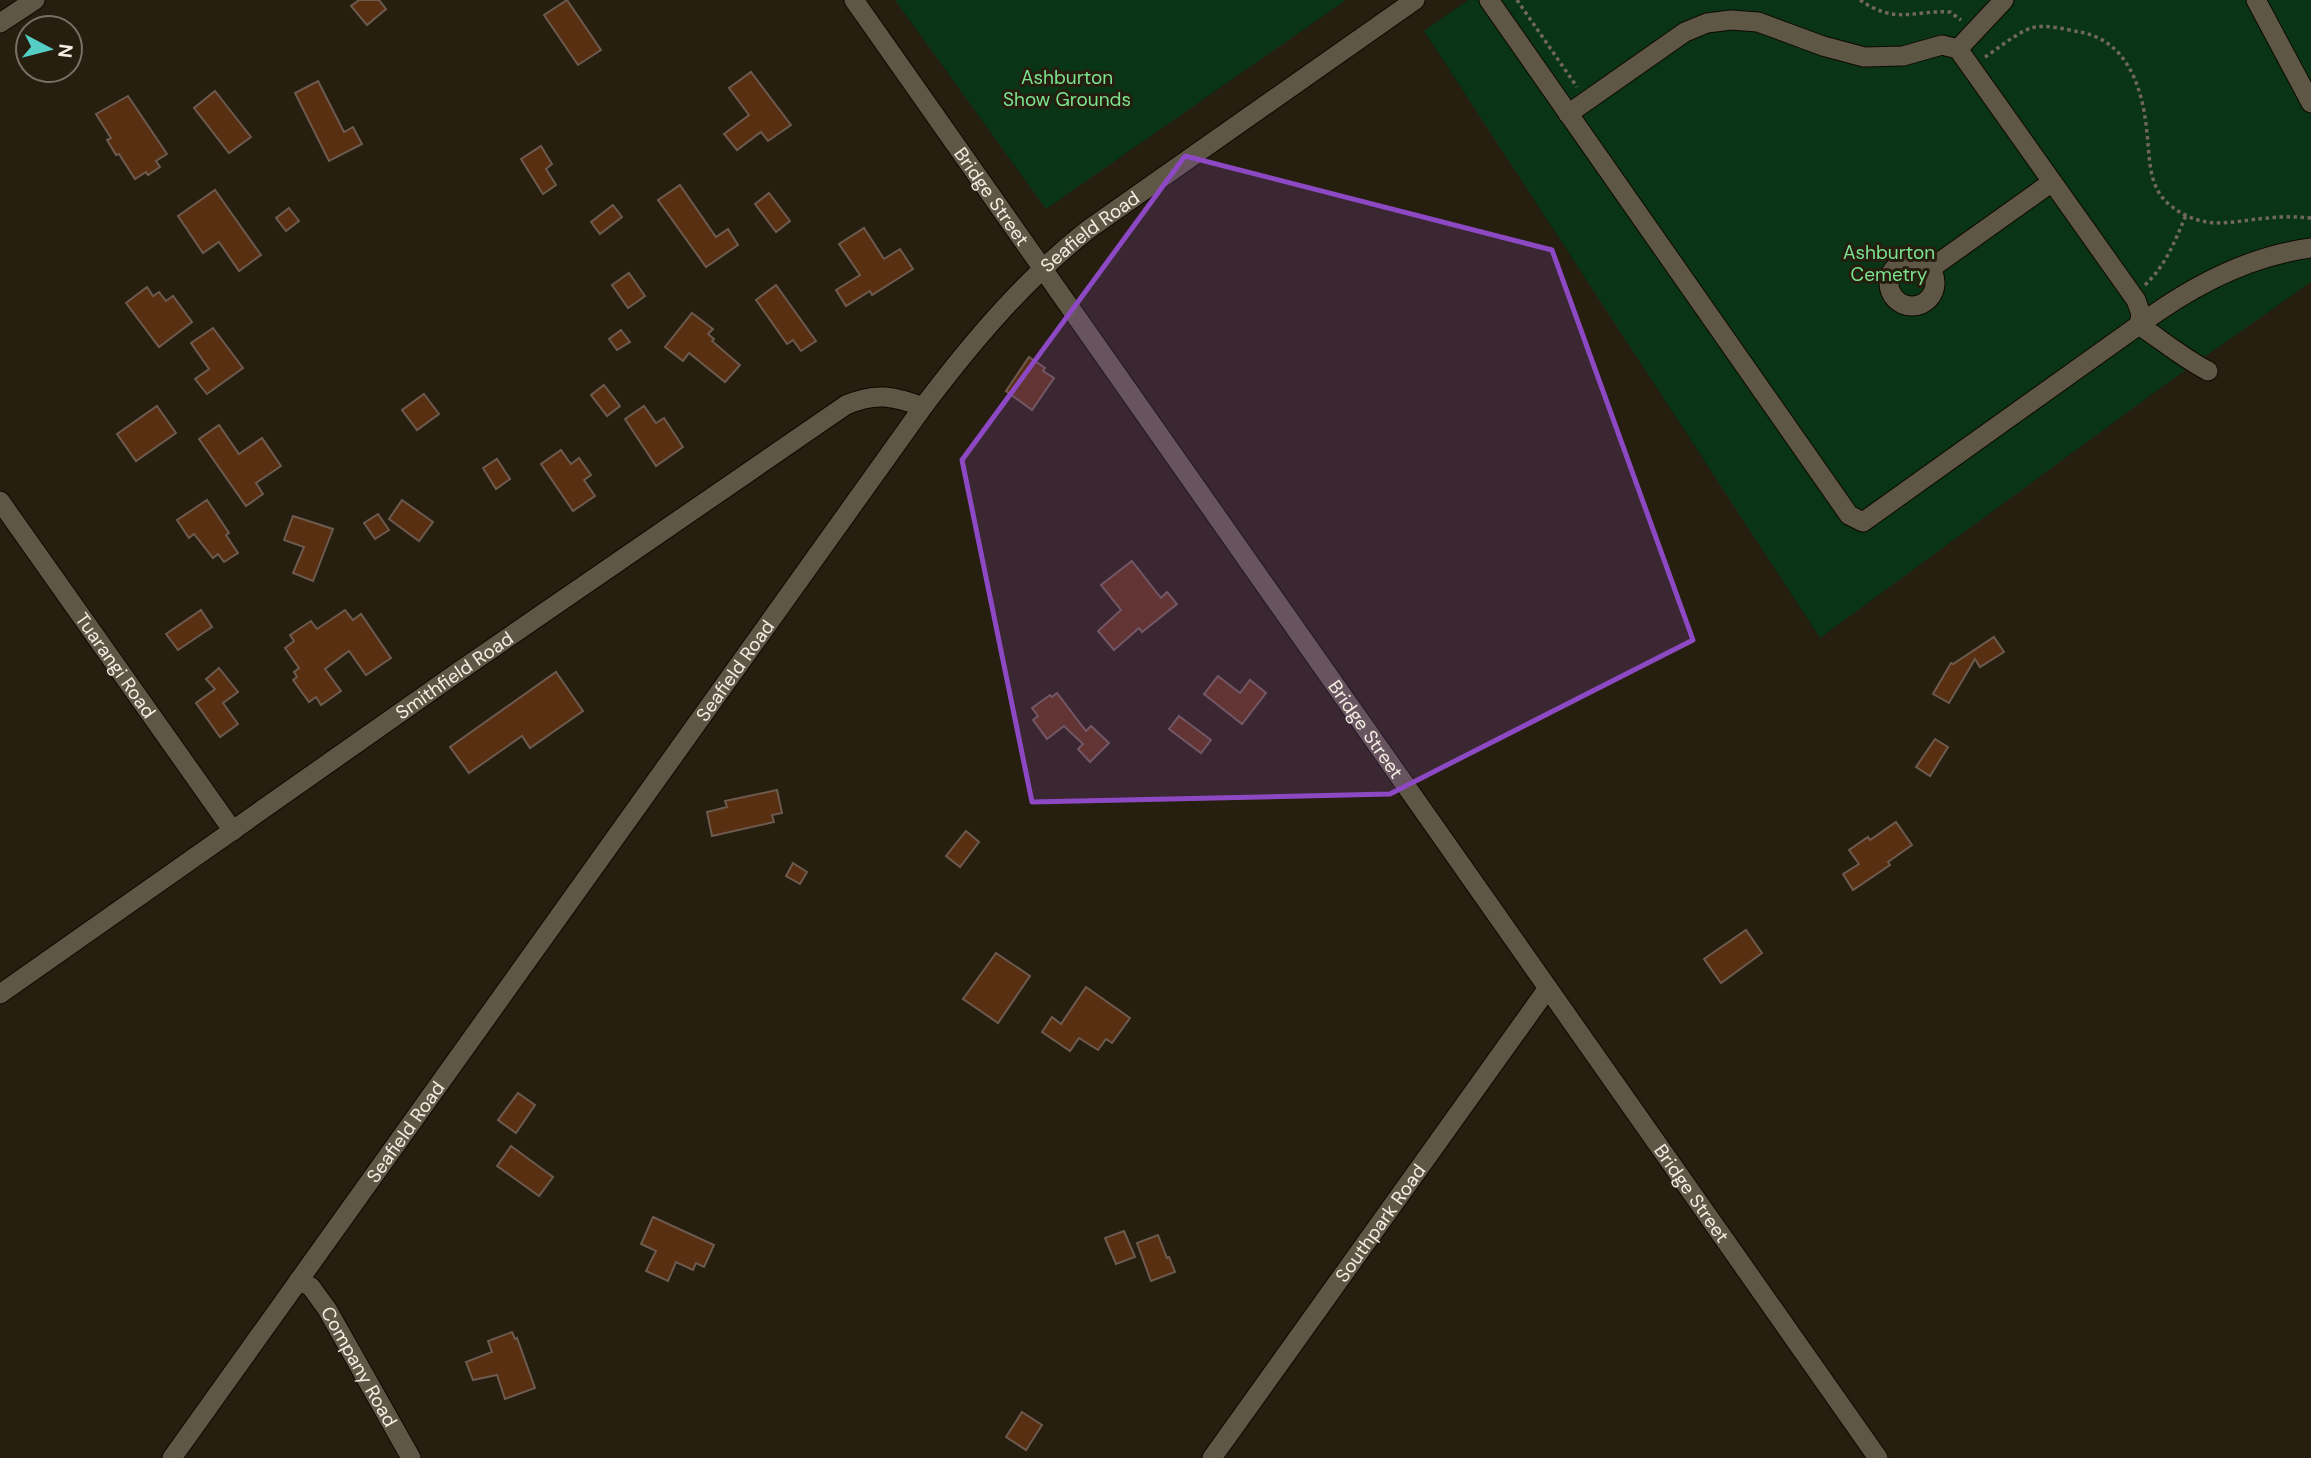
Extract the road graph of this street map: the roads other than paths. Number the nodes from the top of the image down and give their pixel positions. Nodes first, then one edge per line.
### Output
1 (35, 0) edge
2 (855, 0) edge
3 (1415, 0) edge
4 (1489, 0) edge
5 (2004, 0) edge
6 (2256, 0) edge
7 (0, 23) edge
8 (1965, 42) junction
9 (2311, 103) edge
10 (1568, 114) junction
11 (2052, 182) junction
12 (2311, 248) edge
13 (1043, 268) junction
14 (1930, 269) dead end
15 (2139, 325) junction
16 (2208, 371) dead end
17 (923, 407) junction
18 (0, 501) edge
19 (233, 831) junction
20 (1548, 988) junction
21 (0, 995) edge
22 (299, 1280) junction
23 (172, 1458) edge
24 (411, 1458) edge
25 (1212, 1458) edge
26 (1878, 1458) edge

1 - 7 street
2 - 13 street, Bridge Street
3 - 13 street, Seafield Road
4 - 10 street
5 - 8 street
6 - 9 street
8 - 10 street
8 - 11 street
10 - 15 street
11 - 14 street
11 - 15 street
12 - 15 street
13 - 17 street, Seafield Road
13 - 20 street, Bridge Street
15 - 16 street
17 - 19 street, Smithfield Road
17 - 22 street, Seafield Road
18 - 19 street, Tuarangi Road
19 - 21 street, Smithfield Road
20 - 25 street, Southpark Road
20 - 26 street, Bridge Street
22 - 23 street, Seafield Road
22 - 24 street, Company Road

